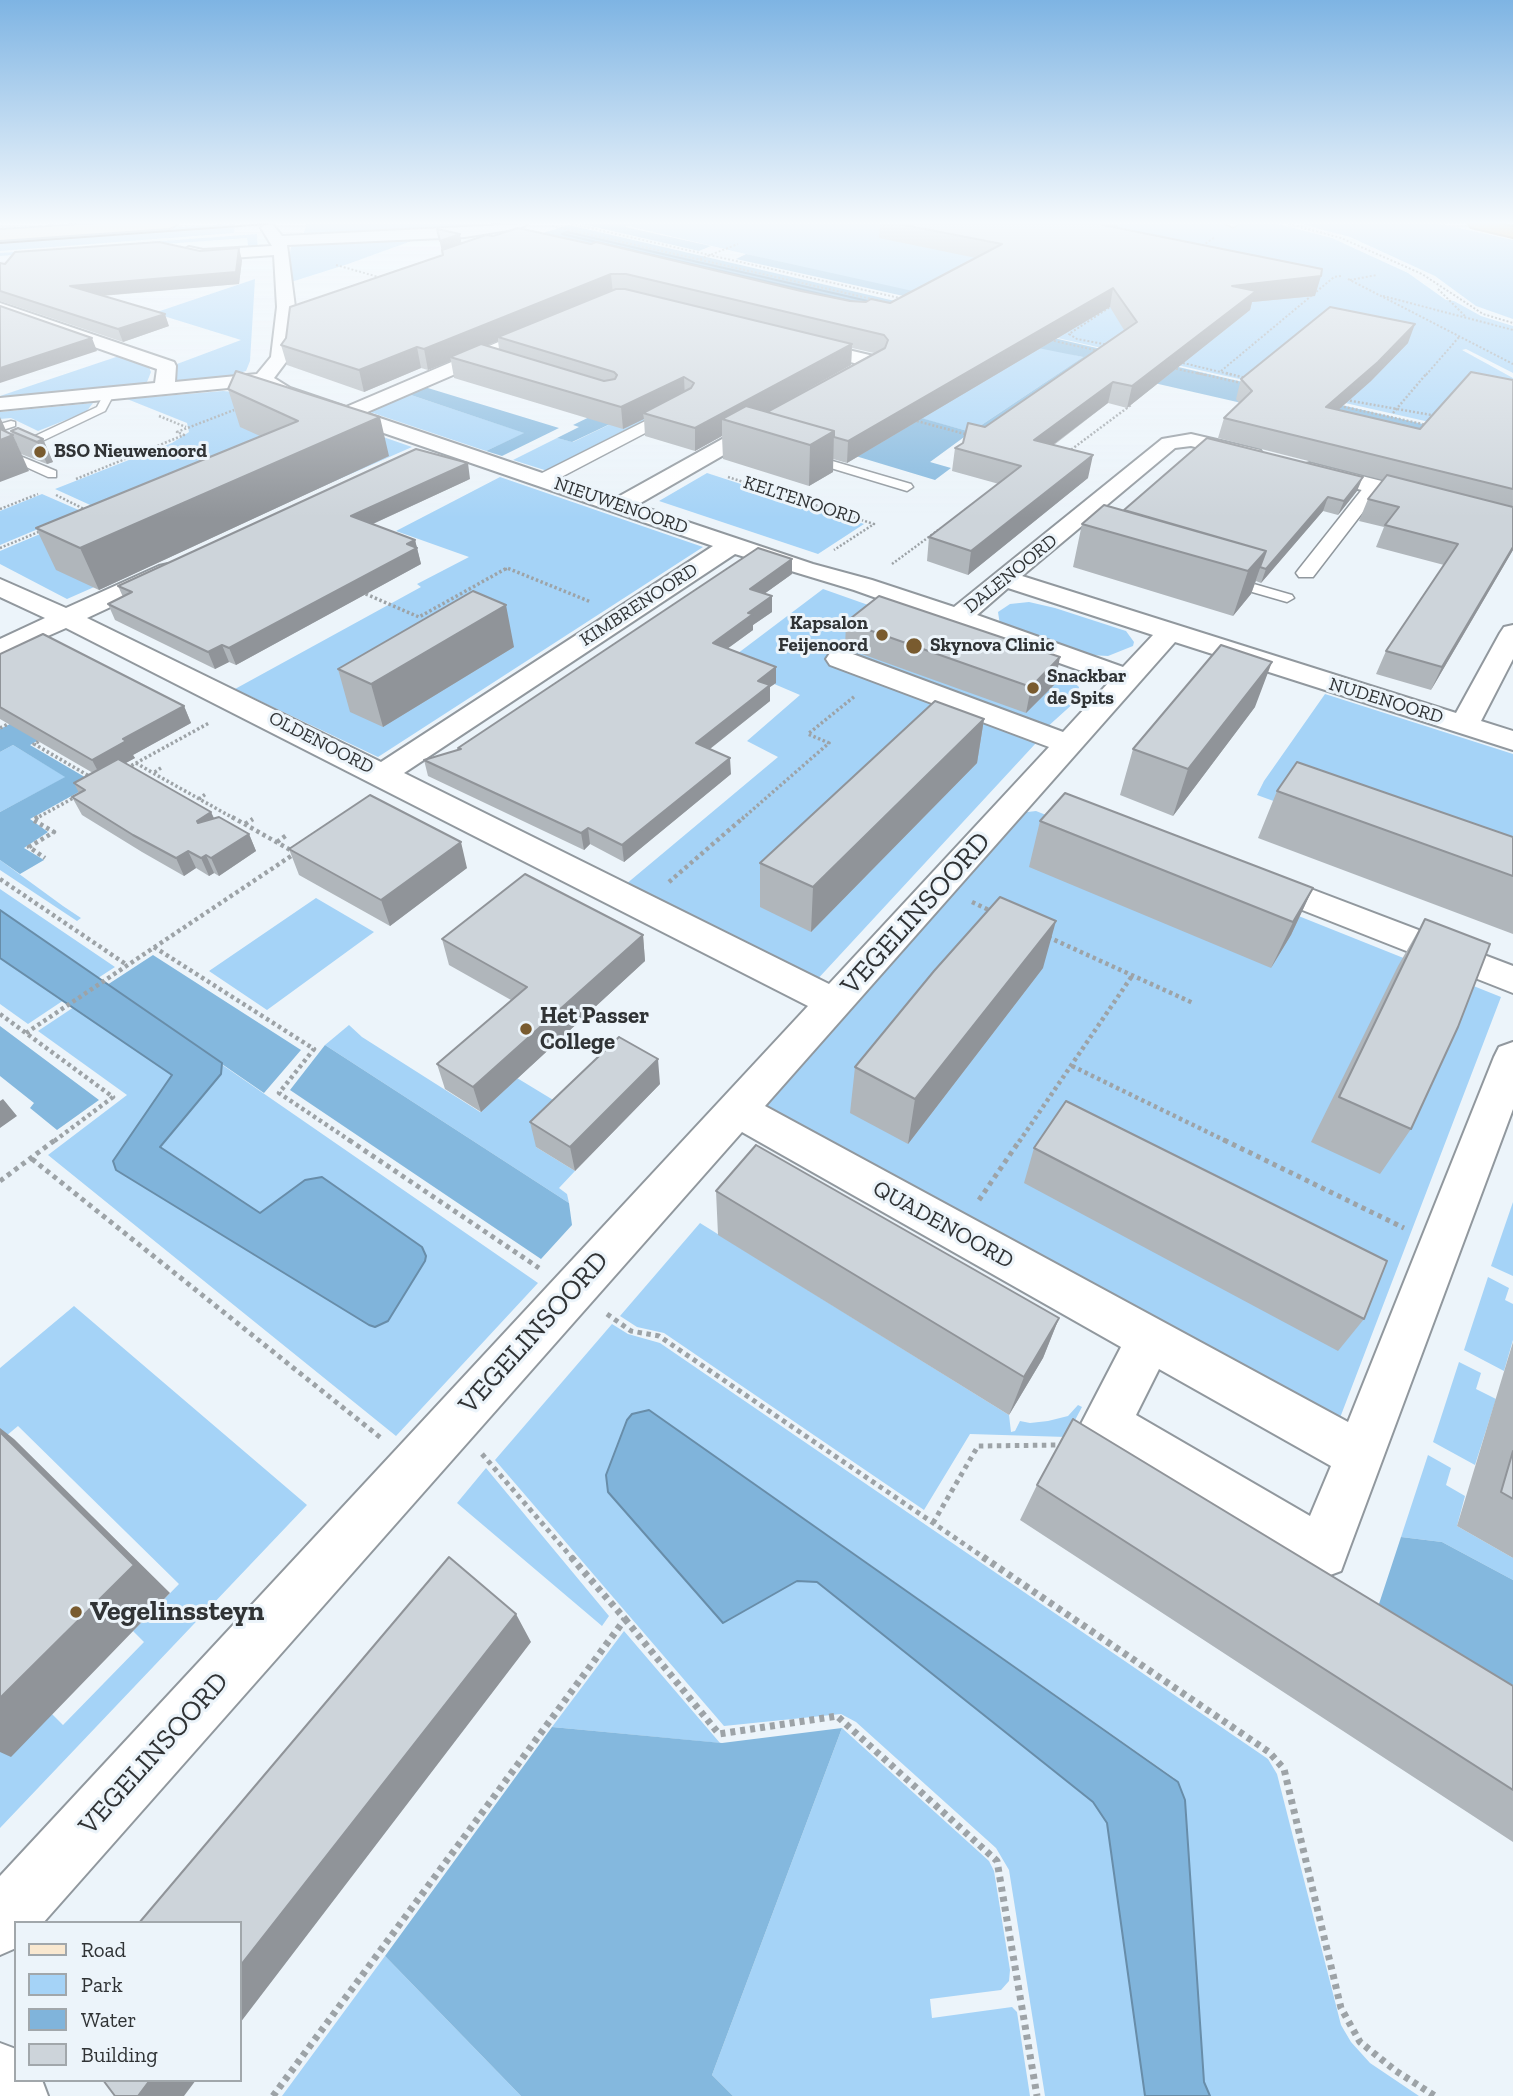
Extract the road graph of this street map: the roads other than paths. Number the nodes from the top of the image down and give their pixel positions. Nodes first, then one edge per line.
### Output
1 (40, 322) edge
2 (289, 322) edge
3 (562, 322) edge
4 (789, 341) edge
5 (478, 358) junction
6 (501, 365) edge
7 (262, 379) junction
8 (828, 388) edge
9 (164, 389) junction
10 (109, 394) junction
11 (0, 404) edge
12 (684, 407) edge
13 (348, 413) junction
14 (781, 415) edge
15 (439, 444) junction
16 (790, 453) edge
17 (403, 461) edge
18 (52, 474) dead end
19 (542, 480) junction
20 (1374, 486) junction
21 (906, 487) dead end
22 (620, 505) junction
23 (1513, 521) edge
24 (733, 544) junction
25 (186, 562) edge
26 (1306, 573) dead end
27 (1208, 574) edge
28 (1005, 579) junction
29 (0, 587) edge
30 (1287, 598) dead end
31 (958, 617) junction
32 (65, 619) junction
33 (1169, 633) junction
34 (1513, 633) edge
35 (0, 649) edge
36 (840, 659) dead end
37 (1129, 678) junction
38 (1464, 725) junction
39 (1513, 741) edge
40 (1069, 744) junction
41 (383, 774) junction
42 (1232, 870) edge
43 (1513, 980) edge
44 (835, 1003) junction
45 (1513, 1057) edge
46 (738, 1110) junction
47 (1149, 1340) junction
48 (1360, 1455) junction
49 (0, 1923) edge
50 (0, 2077) edge
51 (14, 2096) edge

1 - 9 street
2 - 7 street
3 - 5 street
4 - 8 street
5 - 6 lane
5 - 13 street
7 - 9 street
7 - 13 street, NIEUWENOORD
9 - 10 street
10 - 11 street
10 - 18 lane
12 - 19 street
13 - 15 street, NIEUWENOORD
14 - 22 street, KELTENOORD
15 - 17 street
15 - 19 street, NIEUWENOORD
16 - 21 lane
19 - 22 street, NIEUWENOORD
20 - 23 street, DALENOORD
20 - 26 street
20 - 28 street, DALENOORD
22 - 24 street, NIEUWENOORD
24 - 31 street, NIEUWENOORD
24 - 41 street, KIMBRENOORD
25 - 32 street
27 - 30 lane
28 - 31 street, DALENOORD
28 - 33 street
29 - 32 street, OLDENOORD
31 - 37 street, NIEUWENOORD
32 - 35 street
32 - 41 street, OLDENOORD
33 - 37 street, VEGELINSOORD
33 - 38 street, NUDENOORD
34 - 38 street
36 - 40 street
37 - 40 street, VEGELINSOORD
38 - 39 street, NUDENOORD
40 - 44 street, VEGELINSOORD
41 - 44 street, OLDENOORD
42 - 43 street
44 - 46 street, VEGELINSOORD
45 - 48 street
46 - 47 street, QUADENOORD
46 - 49 street, VEGELINSOORD
47 - 48 street, QUADENOORD
47 - 48 street
50 - 51 street

